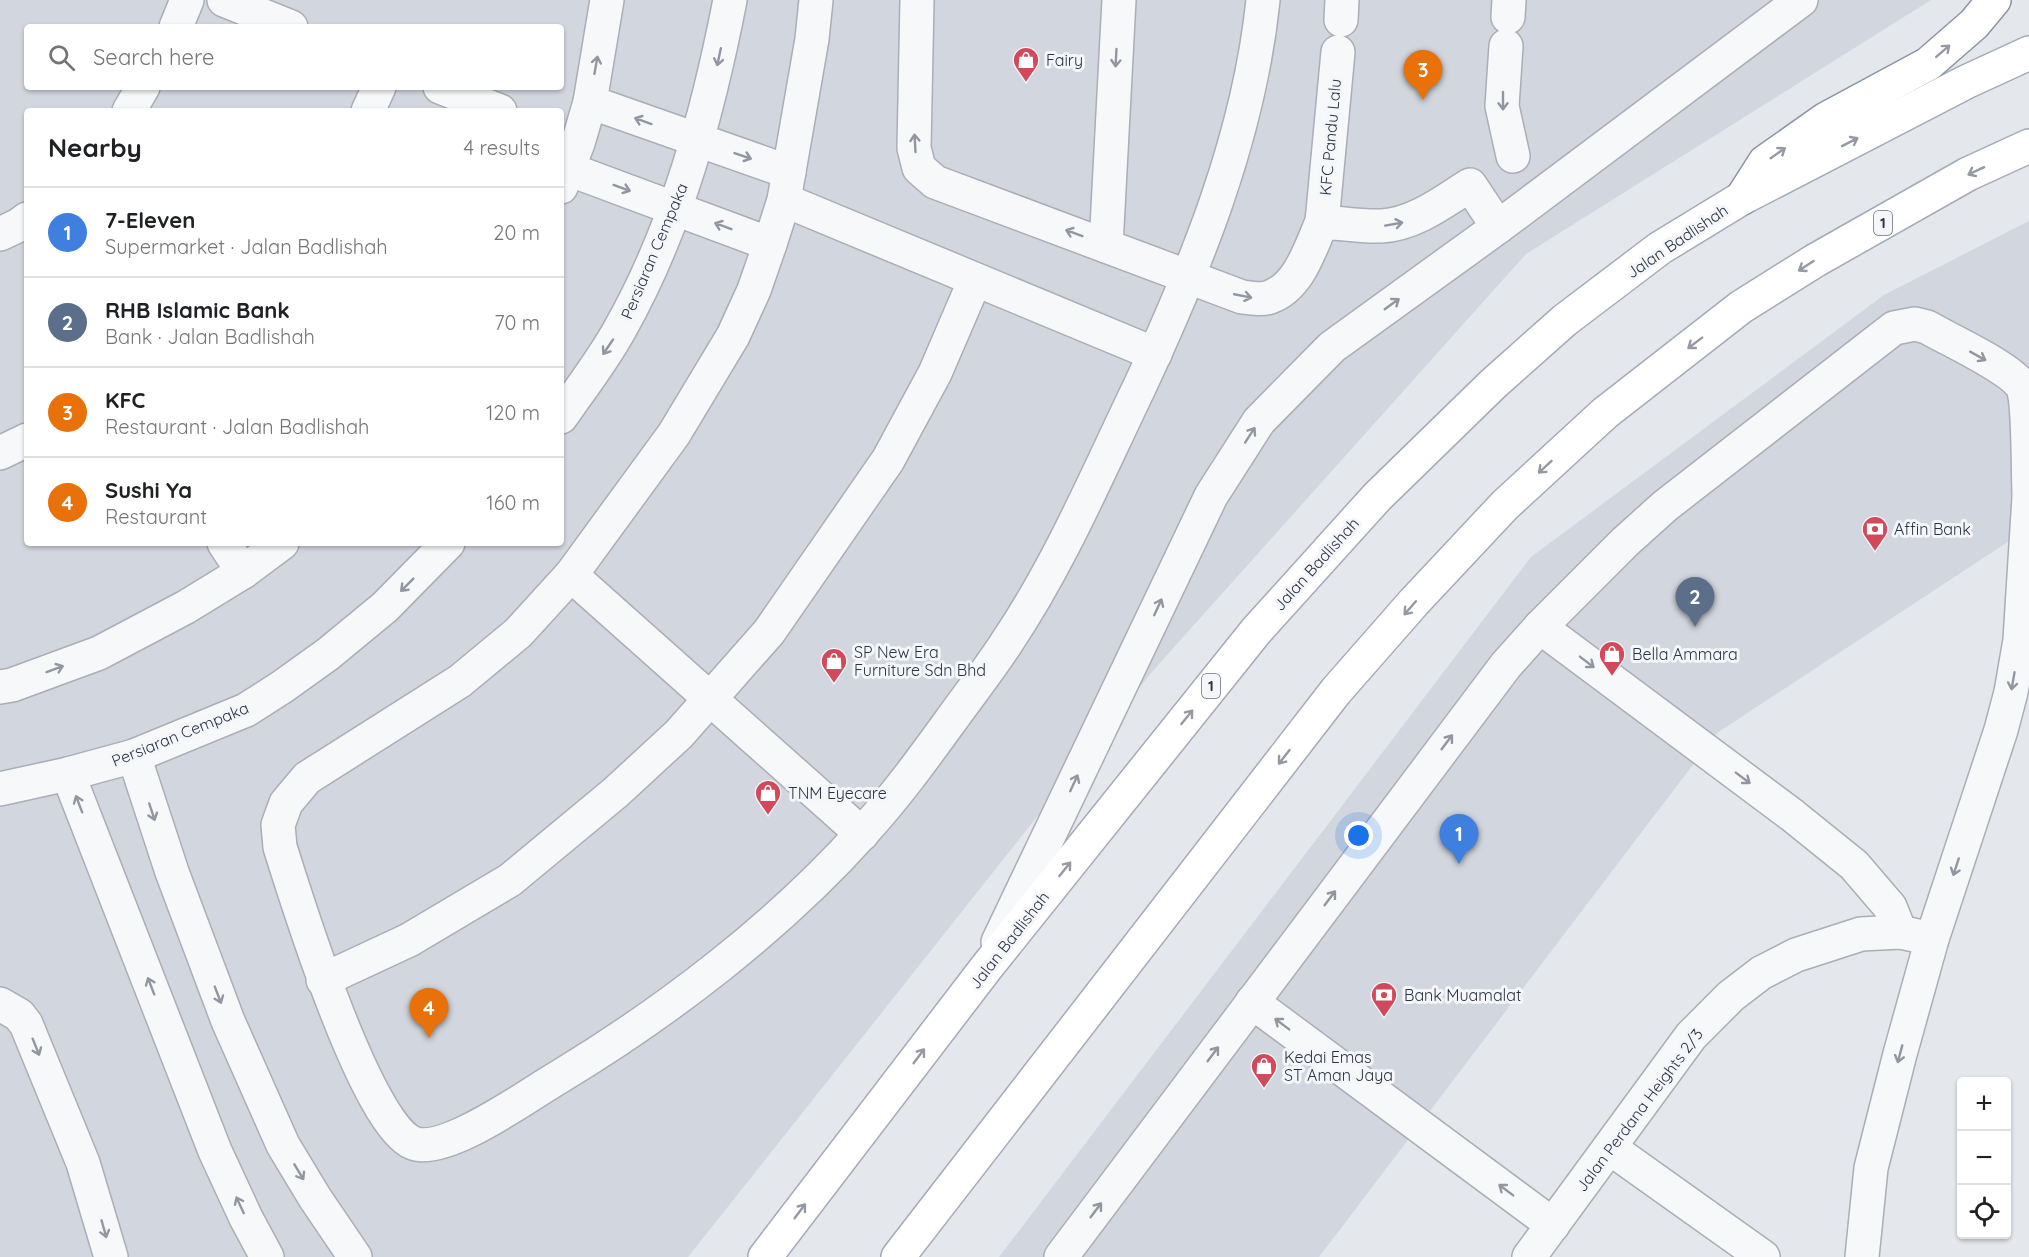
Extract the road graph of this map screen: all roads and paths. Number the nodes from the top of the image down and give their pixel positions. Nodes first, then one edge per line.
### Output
1 (187, 0) edge
2 (224, 0) edge
3 (607, 0) edge
4 (730, 0) edge
5 (816, 0) edge
6 (917, 0) edge
7 (1119, 0) edge
8 (1263, 0) edge
9 (1801, 0) edge
10 (1994, 0) edge
11 (1508, 21) edge
12 (177, 24) edge
13 (284, 24) edge
14 (1338, 52) dead end
15 (2029, 52) edge
16 (141, 90) edge
17 (378, 90) edge
18 (448, 90) edge
19 (590, 102) junction
20 (131, 108) edge
21 (369, 108) edge
22 (492, 108) edge
23 (697, 140) junction
24 (2029, 146) edge
25 (1513, 156) dead end
26 (567, 158) edge
27 (787, 186) junction
28 (1742, 198) junction
29 (676, 208) junction
30 (1322, 222) junction
31 (1498, 227) junction
32 (770, 244) junction
33 (1107, 246) junction
34 (1188, 276) junction
35 (975, 280) junction
36 (1155, 354) junction
37 (564, 413) edge
38 (24, 441) edge
39 (0, 453) edge
40 (2029, 495) edge
41 (226, 546) edge
42 (278, 546) edge
43 (445, 546) edge
44 (243, 572) junction
45 (571, 575) junction
46 (1540, 627) junction
47 (0, 687) edge
48 (710, 700) junction
49 (134, 756) junction
50 (68, 774) junction
51 (0, 789) edge
52 (862, 834) junction
53 (1900, 932) junction
54 (1932, 939) junction
55 (986, 968) junction
56 (323, 980) junction
57 (1252, 1002) junction
58 (0, 1004) edge
59 (1610, 1148) junction
60 (1552, 1225) junction
61 (111, 1257) edge
62 (267, 1257) edge
63 (355, 1257) edge
64 (765, 1257) edge
65 (898, 1257) edge
66 (1061, 1257) edge
67 (1529, 1257) edge
68 (1763, 1257) edge
69 (1862, 1257) edge

1 - 12 street
2 - 13 street
19 -> 3 street
4 -> 23 street, Persiaran Cempaka
5 - 27 street
33 -> 6 street, KFC Pandu Lalu
7 -> 33 street
8 - 34 street
9 - 31 street
28 -> 10 main road
11 -> 25 street
14 - 30 street, KFC Pandu Lalu
28 -> 15 main road, Jalan Badlishah / 1
16 - 20 street
17 - 21 street
18 - 22 street
23 -> 19 street
19 - 26 street
23 -> 27 street
23 - 29 street, Persiaran Cempaka
24 -> 65 main road, 1
26 -> 29 street
27 - 32 street
27 - 35 street
55 -> 28 main road, Jalan Badlishah / 1
32 -> 29 street
29 -> 37 street, Persiaran Cempaka
30 -> 31 street
34 -> 30 street, KFC Pandu Lalu
55 -> 31 street
32 - 45 street
33 - 34 street, KFC Pandu Lalu
34 - 36 street
35 - 36 street
35 - 48 street
36 - 52 street
38 - 39 street
46 -> 40 street
40 -> 54 street
41 - 44 street
42 - 44 street
43 -> 49 street, Persiaran Cempaka
47 -> 44 street
45 - 48 street
45 - 56 street
46 -> 53 street
57 -> 46 street
48 - 52 street
48 - 56 street
49 - 50 street, Persiaran Cempaka
49 -> 63 street
50 - 51 street, Persiaran Cempaka
62 -> 50 street
52 - 56 street
53 - 54 street, Jalan Perdana Heights 2/3
53 - 59 street, Jalan Perdana Heights 2/3
54 -> 69 street
64 -> 55 main road, Jalan Badlishah / 1
60 -> 57 street
66 -> 57 street
58 -> 61 street
59 - 60 street, Jalan Perdana Heights 2/3
59 - 68 street
60 - 67 street, Jalan Perdana Heights 2/3

